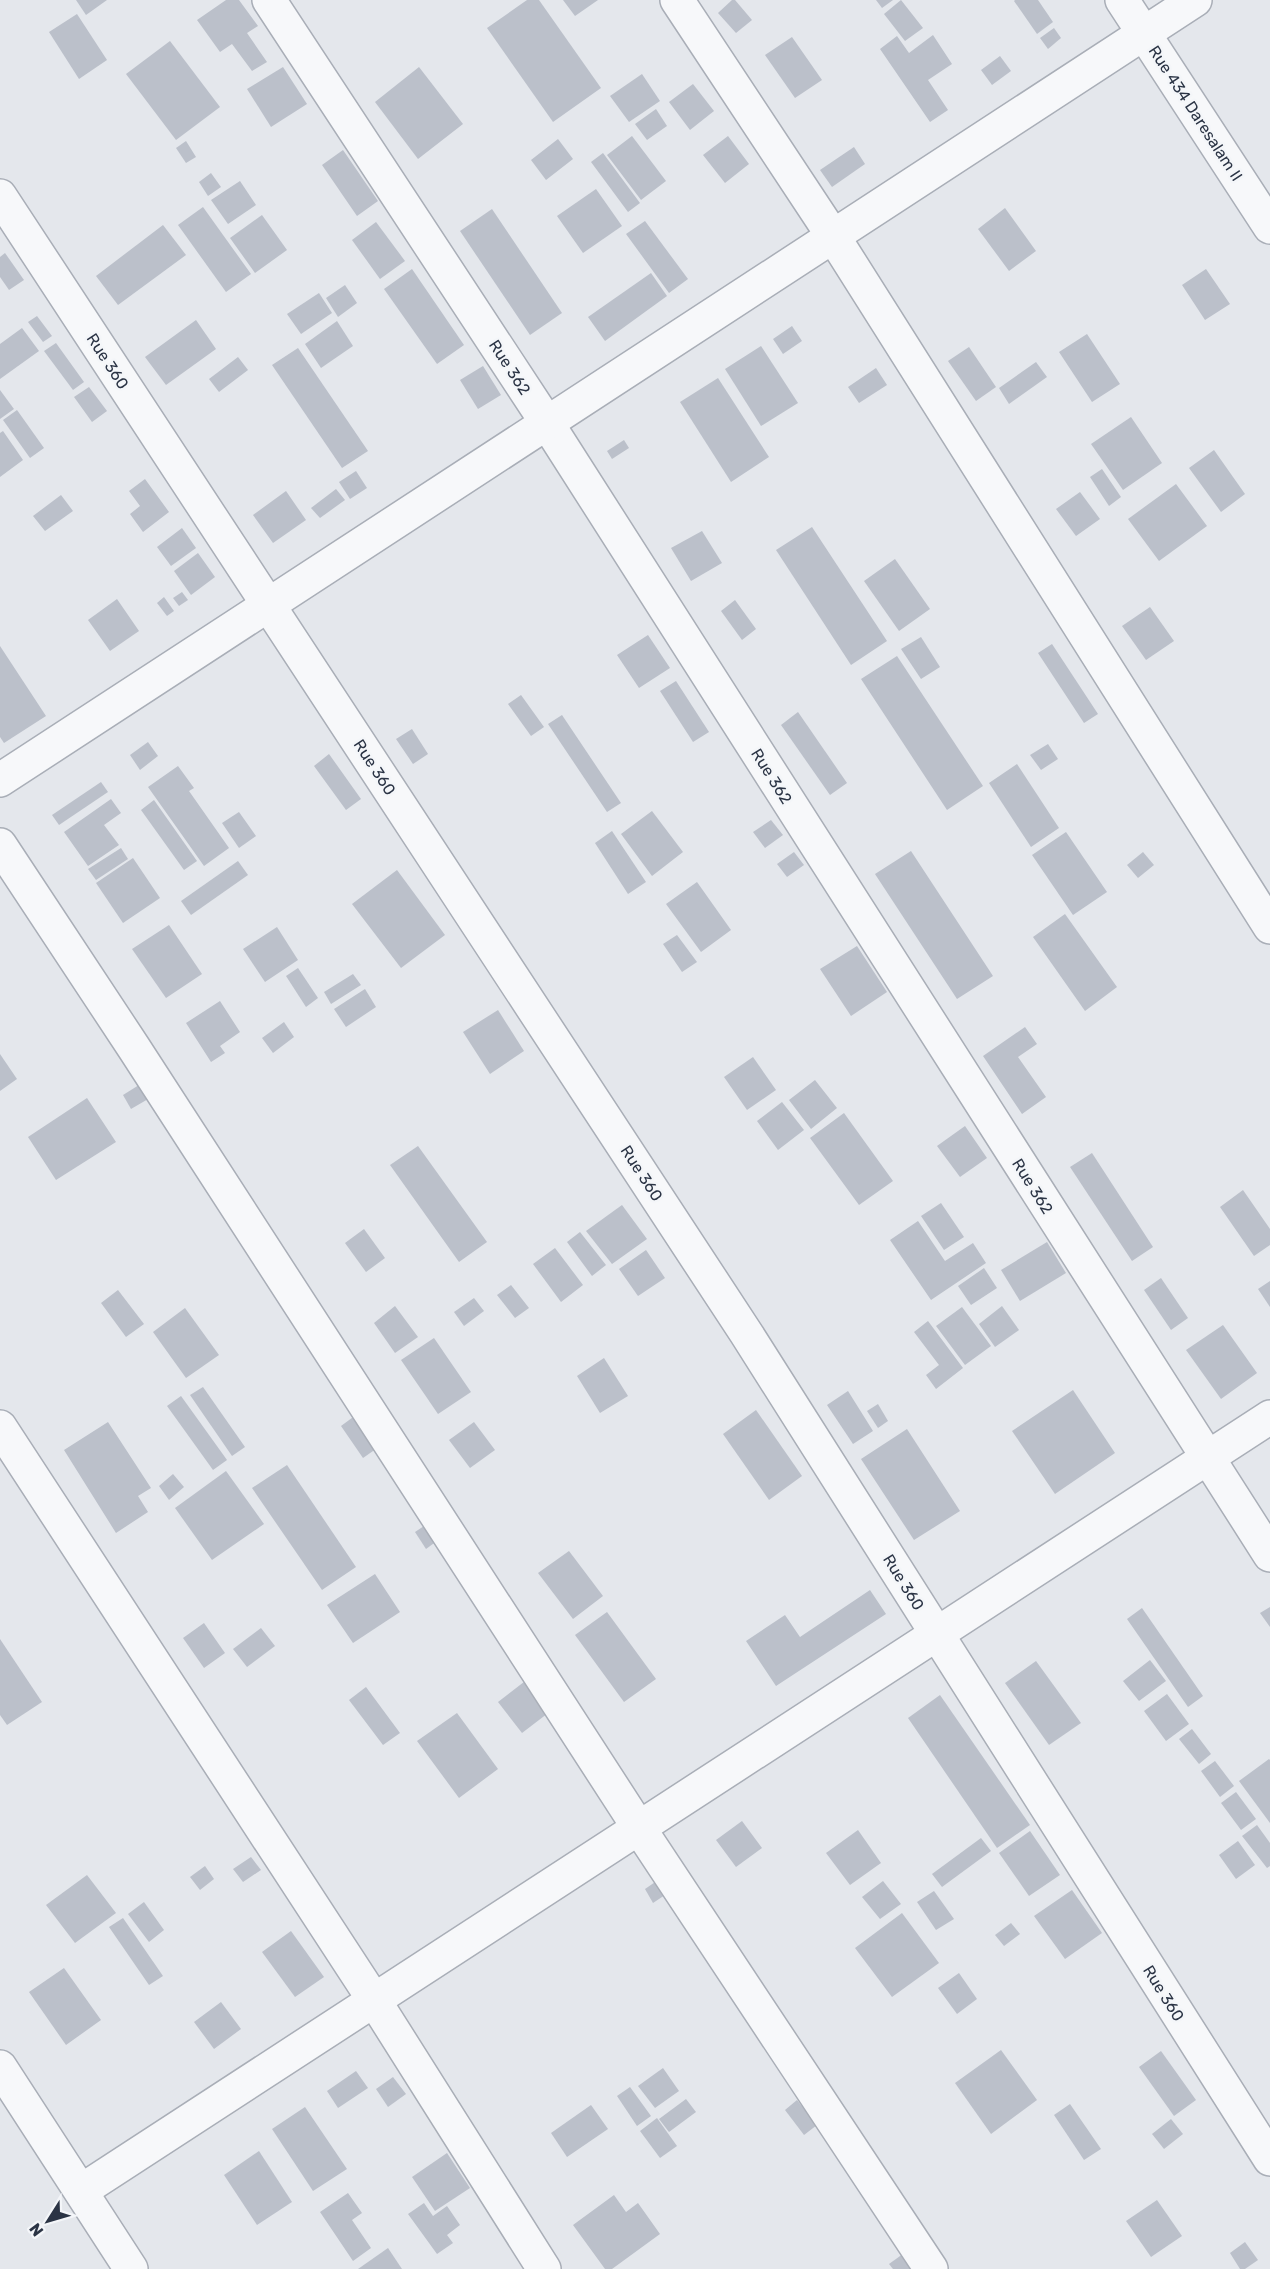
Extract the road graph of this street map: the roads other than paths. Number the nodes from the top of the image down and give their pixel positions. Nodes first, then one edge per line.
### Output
1 (269, 0) edge
2 (677, 0) edge
3 (1122, 0) edge
4 (1195, 0) edge
5 (1144, 33) junction
6 (0, 196) edge
7 (1270, 226) edge
8 (833, 236) junction
9 (547, 423) junction
10 (269, 604) junction
11 (0, 780) edge
12 (0, 844) edge
13 (1270, 927) edge
14 (1270, 1417) edge
15 (0, 1427) edge
16 (1207, 1458) junction
17 (1270, 1555) edge
18 (937, 1634) junction
19 (639, 1828) junction
20 (374, 2000) junction
21 (0, 2067) edge
22 (1270, 2159) edge
23 (81, 2192) junction
24 (131, 2269) edge
25 (544, 2269) edge
26 (931, 2269) edge

1 - 9 street, Rue 362
2 - 8 street
3 - 5 street, Rue 434 Daresalam II
4 - 5 street
5 - 7 street, Rue 434 Daresalam II
5 - 8 street
6 - 10 street, Rue 360
8 - 9 street
8 - 13 street
9 - 10 street
9 - 16 street, Rue 362
10 - 11 street
10 - 18 street, Rue 360
12 - 19 street
14 - 16 street
15 - 20 street
16 - 17 street, Rue 362
16 - 18 street
18 - 19 street
18 - 22 street, Rue 360
19 - 20 street
19 - 26 street
20 - 23 street
20 - 25 street
21 - 23 street
23 - 24 street

